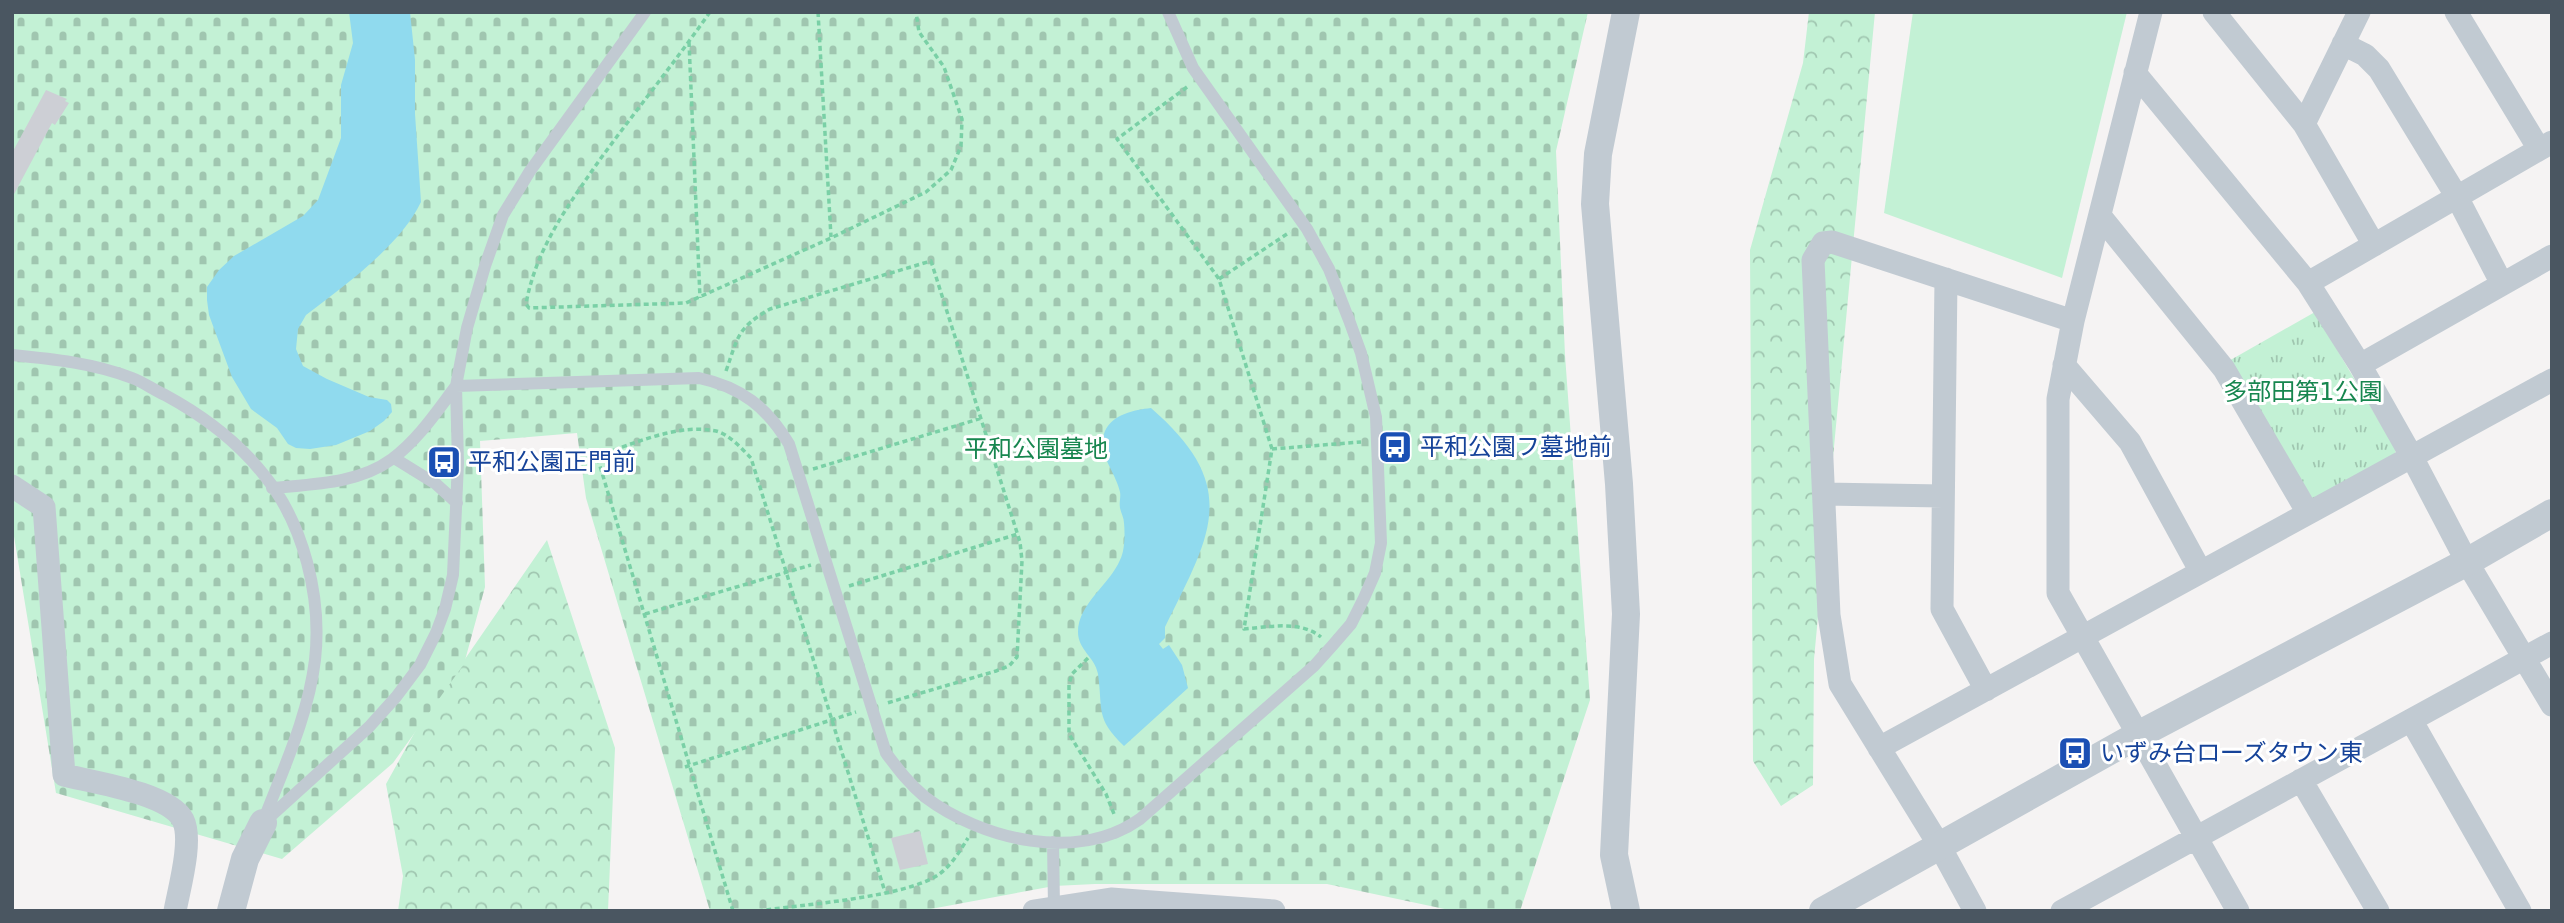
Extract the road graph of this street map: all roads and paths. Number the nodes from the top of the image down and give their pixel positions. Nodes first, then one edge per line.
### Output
1 (645, 12) edge
2 (709, 12) edge
3 (818, 12) edge
4 (916, 12) edge
5 (1168, 12) edge
6 (1626, 12) edge
7 (2151, 12) edge
8 (2214, 12) edge
9 (2359, 12) edge
10 (2456, 12) edge
11 (689, 42) junction
12 (2343, 44) junction
13 (2135, 73) junction
14 (1200, 78) junction
15 (2304, 124) junction
16 (2545, 145) edge
17 (2457, 197) junction
18 (2101, 217) junction
19 (1303, 223) junction
20 (831, 238) junction
21 (2374, 245) junction
22 (2552, 256) edge
23 (1219, 279) junction
24 (1946, 279) junction
25 (2308, 283) junction
26 (2502, 284) junction
27 (699, 298) junction
28 (2073, 321) junction
29 (12, 355) edge
30 (2064, 365) junction
31 (2360, 365) junction
32 (2552, 380) edge
33 (721, 382) junction
34 (456, 386) junction
35 (1376, 417) junction
36 (982, 418) junction
37 (1377, 440) junction
38 (1272, 449) junction
39 (2412, 457) junction
40 (394, 458) junction
41 (800, 473) junction
42 (1379, 474) junction
43 (12, 486) edge
44 (272, 488) junction
45 (1824, 494) junction
46 (1943, 496) junction
47 (457, 503) junction
48 (2308, 513) junction
49 (2552, 513) edge
50 (1018, 534) junction
51 (826, 560) junction
52 (2467, 562) junction
53 (786, 572) junction
54 (2201, 572) junction
55 (836, 591) junction
56 (645, 614) junction
57 (2082, 637) junction
58 (2552, 643) edge
59 (1332, 646) junction
60 (1088, 658) dead end
61 (2524, 658) junction
62 (1986, 690) junction
63 (2552, 705) edge
64 (871, 707) junction
65 (831, 720) junction
66 (2411, 720) junction
67 (2138, 735) junction
68 (1879, 748) junction
69 (685, 766) dead end
70 (2301, 780) junction
71 (263, 822) junction
72 (976, 826) junction
73 (1123, 831) junction
74 (2195, 838) junction
75 (1053, 842) junction
76 (1939, 845) junction
77 (885, 892) junction
78 (2101, 902) edge
79 (1113, 905) edge
80 (1044, 909) edge
81 (175, 911) edge
82 (231, 911) edge
83 (733, 911) edge
84 (758, 911) edge
85 (1274, 911) edge
86 (1626, 911) edge
87 (1823, 911) edge
88 (1975, 911) edge
89 (2062, 911) edge
90 (2238, 911) edge
91 (2378, 911) edge
92 (2519, 911) edge

1 - 34 lane
2 - 11 path
3 - 20 path
4 - 20 path
5 - 14 lane
6 - 86 street
7 - 13 street
8 - 15 street
9 - 12 street
10 - 16 street
11 - 27 path
11 - 27 path
12 - 15 street
12 - 17 street
13 - 18 street
13 - 25 street
14 - 19 lane
14 - 23 path
15 - 21 street
16 - 17 street
17 - 21 street
17 - 26 street
18 - 28 street
18 - 48 street
19 - 23 path
19 - 35 lane
20 - 27 path
21 - 25 street
22 - 26 street
23 - 38 path
24 - 28 street
24 - 45 street
24 - 46 street
25 - 31 street
26 - 31 street
28 - 30 street
29 - 44 lane
30 - 54 street
30 - 57 street
31 - 39 street
32 - 39 street
33 - 34 lane
33 - 36 path
33 - 41 lane
34 - 40 lane
34 - 47 lane
35 - 37 lane
35 - 42 lane
36 - 41 path
36 - 50 path
37 - 38 path
37 - 42 lane
38 - 59 path
39 - 48 street
39 - 52 street
40 - 44 lane
40 - 47 lane
41 - 51 lane
42 - 59 lane
43 - 81 street
44 - 71 lane
45 - 46 street
45 - 68 street
46 - 62 street
47 - 71 lane
48 - 54 street
49 - 52 street
50 - 55 path
50 - 64 path
51 - 53 path
51 - 55 lane
52 - 61 street
52 - 67 street
53 - 56 path
53 - 56 path
53 - 65 path
54 - 57 street
55 - 64 lane
56 - 83 path
57 - 62 street
57 - 67 street
58 - 61 street
59 - 73 lane
60 - 73 path
61 - 63 street
61 - 66 street
62 - 68 street
64 - 65 path
64 - 72 lane
65 - 69 path
65 - 77 path
66 - 70 street
66 - 92 street
67 - 74 street
67 - 76 street
68 - 76 street
70 - 74 street
70 - 91 street
71 - 82 street
72 - 75 lane
72 - 77 path
73 - 75 lane
74 - 78 street
74 - 90 street
75 - 80 lane
76 - 87 street
76 - 88 street
77 - 84 path
78 - 89 street
79 - 80 street
79 - 85 street

